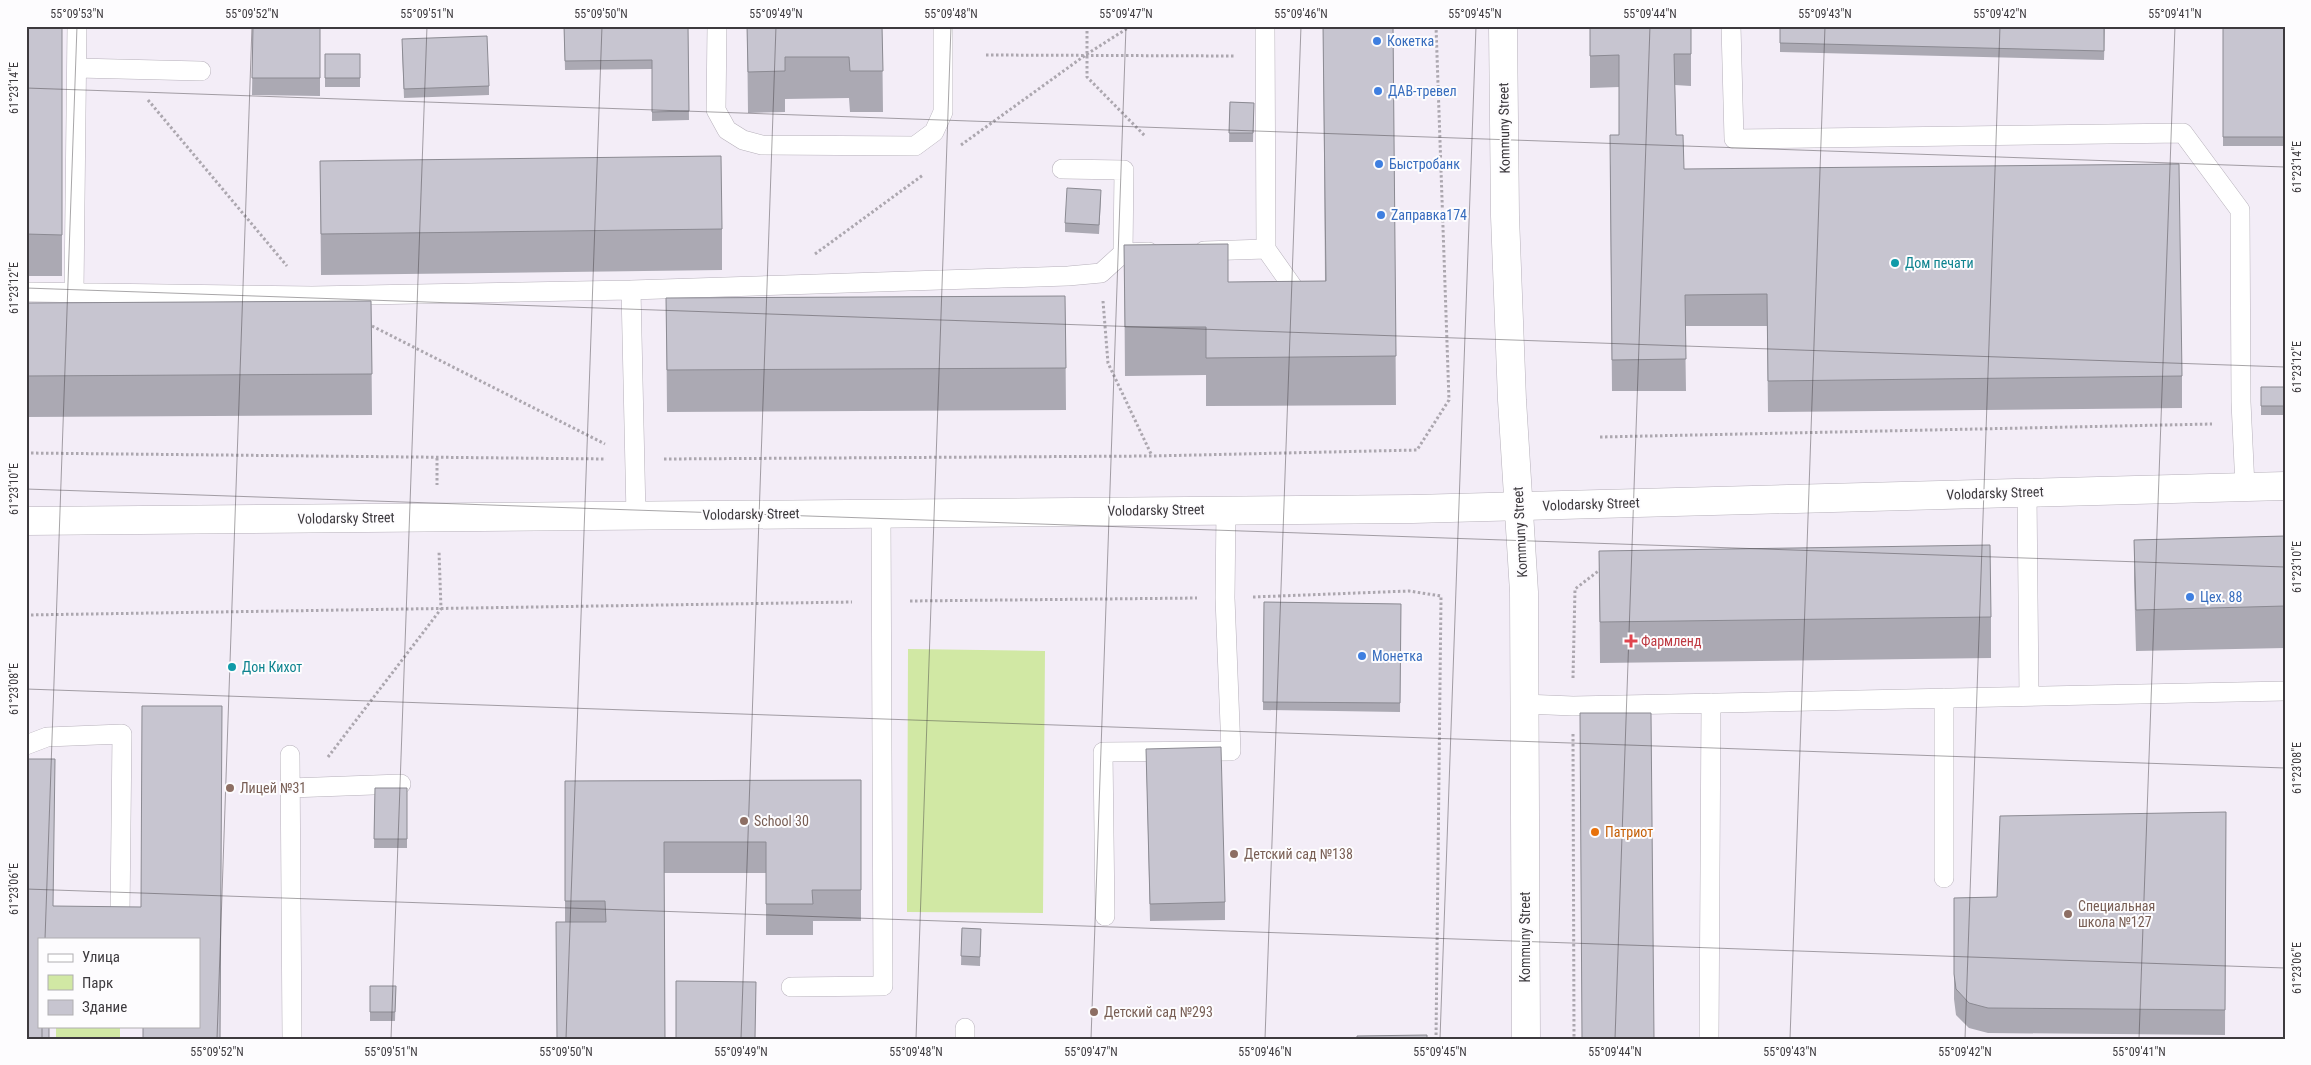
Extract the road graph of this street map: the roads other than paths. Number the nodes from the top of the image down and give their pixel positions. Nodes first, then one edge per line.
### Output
1 (77, 26) edge
2 (717, 26) edge
3 (943, 26) edge
4 (1265, 26) edge
5 (1503, 26) edge
6 (1731, 26) edge
7 (77, 68) junction
8 (201, 71) dead end
9 (1062, 169) dead end
10 (1266, 249) junction
11 (1190, 251) edge
12 (1171, 252) edge
13 (1123, 253) junction
14 (631, 290) junction
15 (74, 291) junction
16 (26, 292) edge
17 (1302, 300) edge
18 (2285, 486) edge
19 (2245, 487) junction
20 (2027, 492) junction
21 (1518, 506) junction
22 (1226, 509) junction
23 (881, 513) junction
24 (636, 515) junction
25 (26, 521) edge
26 (2285, 691) edge
27 (2028, 696) junction
28 (1944, 698) junction
29 (1711, 703) junction
30 (1524, 704) junction
31 (26, 745) edge
32 (290, 755) dead end
33 (401, 784) dead end
34 (297, 788) junction
35 (1944, 878) dead end
36 (120, 915) edge
37 (1105, 916) dead end
38 (791, 987) dead end
39 (292, 1039) edge
40 (1526, 1039) edge
41 (1710, 1039) edge

1 - 7 lane
2 - 3 lane
4 - 10 lane
5 - 21 street, Kommuny Street
6 - 19 lane
7 - 8 lane
7 - 15 lane
9 - 13 lane
10 - 11 lane
10 - 17 lane
12 - 13 lane
13 - 14 lane
14 - 15 lane
14 - 24 lane
15 - 16 lane
18 - 19 street, Volodarsky Street
19 - 20 street, Volodarsky Street
20 - 21 street, Volodarsky Street
20 - 27 lane
21 - 22 street, Volodarsky Street
21 - 30 street, Kommuny Street
22 - 23 street, Volodarsky Street
22 - 37 lane
23 - 24 street, Volodarsky Street
23 - 38 lane
24 - 25 street, Volodarsky Street
26 - 27 lane
27 - 28 lane
28 - 29 lane
28 - 35 lane
29 - 30 lane
29 - 41 lane
30 - 40 street, Kommuny Street
31 - 36 lane
32 - 34 lane
33 - 34 lane
34 - 39 lane

